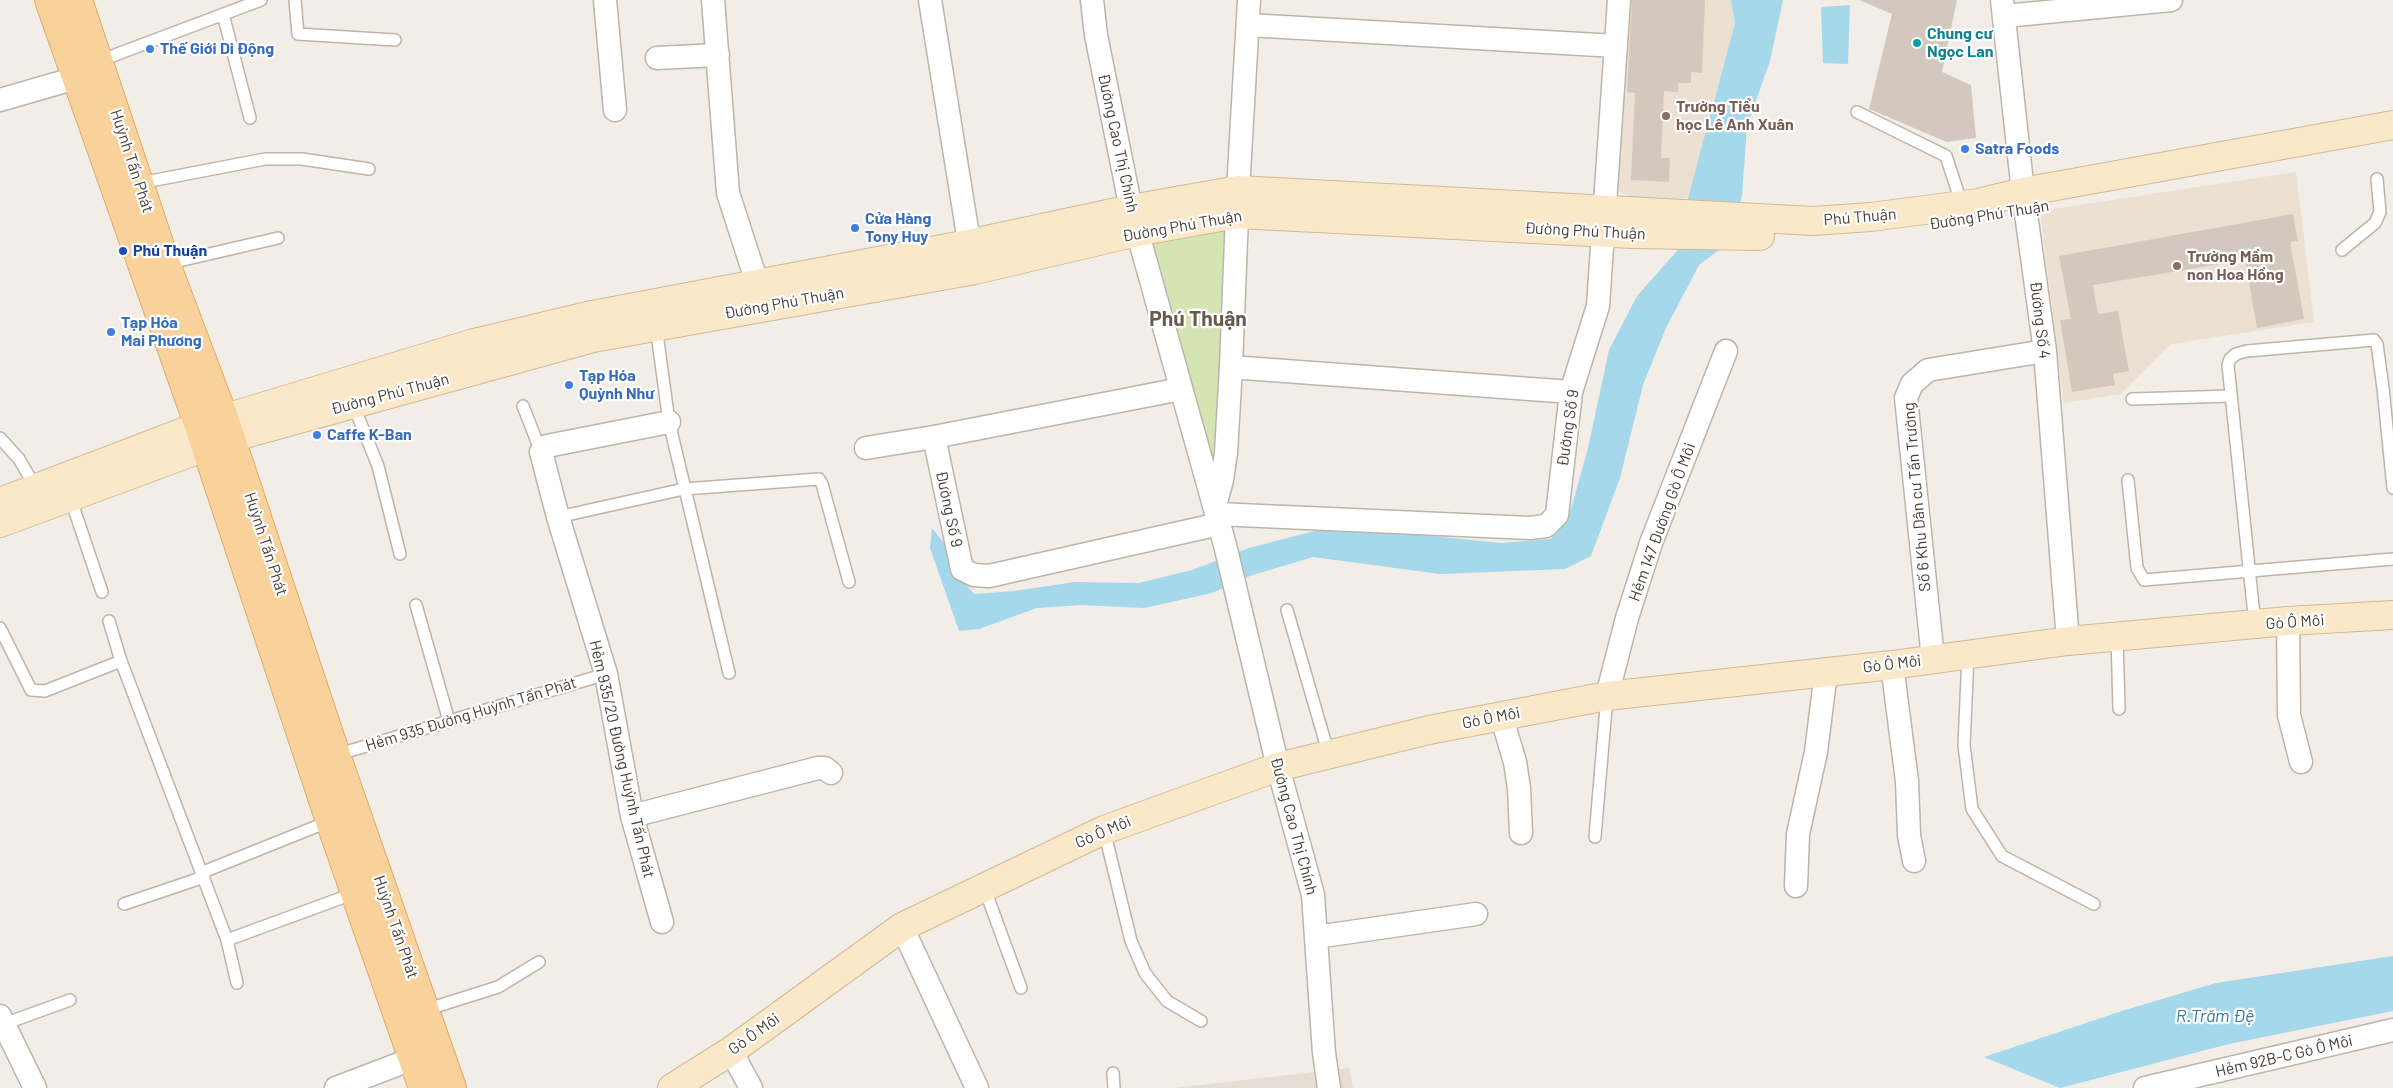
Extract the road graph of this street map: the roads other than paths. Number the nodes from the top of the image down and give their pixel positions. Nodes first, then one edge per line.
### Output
1 (49, 0) edge
2 (78, 0) edge
3 (261, 0) edge
4 (295, 0) edge
5 (605, 0) edge
6 (714, 0) edge
7 (930, 0) edge
8 (1092, 0) edge
9 (1249, 0) edge
10 (1619, 0) edge
11 (2171, 0) edge
12 (2004, 8) edge
13 (223, 14) junction
14 (1248, 25) junction
15 (395, 40) dead end
16 (1616, 46) junction
17 (718, 55) junction
18 (657, 58) dead end
19 (99, 61) junction
20 (76, 78) junction
21 (0, 100) edge
22 (615, 110) dead end
23 (1857, 112) dead end
24 (250, 118) dead end
25 (2393, 125) edge
26 (2393, 141) edge
27 (369, 169) dead end
28 (2376, 179) dead end
29 (140, 183) junction
30 (2024, 200) junction
31 (1238, 202) junction
32 (1962, 205) junction
33 (1134, 221) junction
34 (1605, 221) junction
35 (1755, 228) junction
36 (278, 238) dead end
37 (968, 244) junction
38 (2342, 250) dead end
39 (166, 264) junction
40 (975, 270) junction
41 (761, 295) junction
42 (656, 326) junction
43 (1726, 351) dead end
44 (2045, 351) junction
45 (1232, 367) junction
46 (1181, 390) junction
47 (1571, 392) junction
48 (2231, 396) junction
49 (2132, 398) dead end
50 (353, 404) junction
51 (523, 406) dead end
52 (669, 422) junction
53 (215, 432) junction
54 (934, 437) junction
55 (0, 438) edge
56 (866, 448) dead end
57 (541, 452) junction
58 (2128, 480) dead end
59 (36, 488) junction
60 (2393, 488) edge
61 (684, 489) junction
62 (69, 496) junction
63 (0, 502) edge
64 (558, 517) junction
65 (1219, 522) junction
66 (0, 523) edge
67 (400, 554) dead end
68 (2393, 559) edge
69 (2249, 571) junction
70 (849, 582) dead end
71 (102, 592) dead end
72 (416, 605) dead end
73 (1287, 610) dead end
74 (2393, 616) edge
75 (109, 621) dead end
76 (2288, 621) junction
77 (2255, 625) junction
78 (0, 628) edge
79 (2116, 637) junction
80 (2068, 641) junction
81 (1968, 655) junction
82 (1933, 659) junction
83 (121, 660) junction
84 (1892, 665) junction
85 (1826, 672) junction
86 (729, 673) dead end
87 (606, 674) junction
88 (1607, 696) junction
89 (2119, 709) dead end
90 (1501, 715) junction
91 (449, 721) junction
92 (336, 755) junction
93 (1329, 755) junction
94 (2301, 762) dead end
95 (1278, 768) junction
96 (830, 773) dead end
97 (632, 816) junction
98 (330, 821) junction
99 (1104, 830) junction
100 (1520, 833) dead end
101 (1595, 836) dead end
102 (1914, 861) dead end
103 (204, 874) junction
104 (984, 886) junction
105 (1796, 886) dead end
106 (355, 893) junction
107 (124, 904) dead end
108 (2094, 904) dead end
109 (1476, 914) dead end
110 (662, 922) dead end
111 (902, 927) junction
112 (1316, 937) junction
113 (227, 940) junction
114 (539, 962) dead end
115 (237, 982) dead end
116 (1021, 988) dead end
117 (70, 1000) dead end
118 (425, 1010) junction
119 (2, 1020) edge
120 (1202, 1021) dead end
121 (2393, 1030) edge
122 (731, 1051) junction
123 (412, 1059) junction
124 (1113, 1073) dead end
125 (970, 1086) edge
126 (35, 1088) edge
127 (336, 1088) edge
128 (423, 1088) edge
129 (452, 1088) edge
130 (672, 1088) edge
131 (751, 1088) edge
132 (1114, 1088) edge
133 (1329, 1088) edge
134 (2145, 1088) edge

1 - 20 main road, Huỳnh Tấn Phát
2 - 19 main road, Huỳnh Tấn Phát
3 - 13 lane
4 - 15 lane
5 - 22 street
6 - 17 street
7 - 37 street
8 - 33 street, Đường Cao Thị Chính
9 - 14 street
10 - 16 street, Đường Số 9
11 - 12 street
12 - 30 street, Đường Số 4
13 - 19 lane
13 - 24 lane
14 - 16 street
14 - 31 street
16 - 34 street, Đường Số 9
17 - 18 street
17 - 41 street
19 - 20 main road
19 - 29 main road, Huỳnh Tấn Phát
20 - 21 street
20 - 53 main road, Huỳnh Tấn Phát
23 - 32 lane
25 - 30 street, Đường Phú Thuận
26 - 30 street, Đường Phú Thuận
27 - 29 lane
28 - 38 lane
29 - 39 main road, Huỳnh Tấn Phát
30 - 32 street, Phú Thuận
30 - 35 street, Đường Phú Thuận
30 - 44 street, Đường Số 4
31 - 33 street, Đường Phú Thuận
31 - 34 street, Đường Phú Thuận
31 - 45 street
32 - 35 street, Phú Thuận
33 - 37 street, Đường Phú Thuận
33 - 40 street, Đường Phú Thuận
33 - 46 street, Đường Cao Thị Chính
34 - 35 street, Đường Phú Thuận
34 - 47 street, Đường Số 9
36 - 39 lane
37 - 40 street
37 - 41 street, Đường Phú Thuận
39 - 53 main road, Huỳnh Tấn Phát
40 - 41 street, Đường Phú Thuận
41 - 42 street, Đường Phú Thuận
41 - 53 street, Đường Phú Thuận
42 - 50 street, Đường Phú Thuận
42 - 52 lane
43 - 88 street, Hẻm 147 Đường Gò Ô Môi
44 - 80 street, Đường Số 4
44 - 82 street, Số 6 Khu Dân cư Tấn Trường
45 - 47 street
45 - 65 street
46 - 54 street
46 - 65 street, Đường Cao Thị Chính
47 - 65 street, Đường Số 9
48 - 49 lane
48 - 60 lane
48 - 69 lane
50 - 53 street, Đường Phú Thuận
50 - 67 lane
51 - 57 lane
52 - 57 street
52 - 61 lane
53 - 59 street, Đường Phú Thuận
53 - 62 street, Đường Phú Thuận
53 - 92 main road, Huỳnh Tấn Phát
53 - 98 main road, Huỳnh Tấn Phát
54 - 56 street
54 - 65 street, Đường Số 9
55 - 59 lane
57 - 64 street, Hẻm 935/20 Đường Huỳnh Tấn Phát
58 - 69 lane
59 - 63 street, Đường Phú Thuận
61 - 64 lane
61 - 70 lane
61 - 86 lane
62 - 66 street, Đường Phú Thuận
62 - 71 lane
64 - 87 street, Hẻm 935/20 Đường Huỳnh Tấn Phát
65 - 95 street, Đường Cao Thị Chính
68 - 69 lane
69 - 77 lane
72 - 91 lane
73 - 93 lane
74 - 76 street, Gò Ô Môi
75 - 83 lane
76 - 77 street, Gò Ô Môi
76 - 94 street
77 - 79 street, Gò Ô Môi
78 - 83 lane
79 - 80 street, Gò Ô Môi
79 - 89 lane
80 - 81 street, Gò Ô Môi
81 - 82 street, Gò Ô Môi
81 - 108 lane
82 - 84 street, Gò Ô Môi
83 - 103 lane
84 - 85 street, Gò Ô Môi
84 - 102 street
85 - 88 street, Gò Ô Môi
85 - 105 street
87 - 91 lane, Hẻm 935 Đường Huỳnh Tấn Phát
87 - 97 street, Hẻm 935/20 Đường Huỳnh Tấn Phát
88 - 90 street, Gò Ô Môi
88 - 101 lane
90 - 93 street, Gò Ô Môi
90 - 100 street
91 - 92 lane, Hẻm 935 Đường Huỳnh Tấn Phát
92 - 118 main road, Huỳnh Tấn Phát
93 - 95 street, Gò Ô Môi
95 - 99 street, Gò Ô Môi
95 - 112 street, Đường Cao Thị Chính
96 - 97 street
97 - 110 street, Hẻm 935/20 Đường Huỳnh Tấn Phát
98 - 103 lane
98 - 106 main road, Huỳnh Tấn Phát
99 - 104 street, Gò Ô Môi
99 - 120 lane
103 - 107 lane
103 - 113 lane
104 - 111 street, Gò Ô Môi
104 - 116 lane
106 - 113 lane
106 - 123 main road, Huỳnh Tấn Phát
109 - 112 street
111 - 122 street, Gò Ô Môi
111 - 125 street
112 - 133 street, Đường Cao Thị Chính
113 - 115 lane
114 - 118 lane
117 - 119 lane
118 - 129 main road, Huỳnh Tấn Phát
119 - 126 street
121 - 134 street, Hẻm 92B-C Gò Ô Môi
122 - 130 street, Gò Ô Môi
122 - 131 street
123 - 127 street
123 - 128 main road, Huỳnh Tấn Phát
124 - 132 lane

